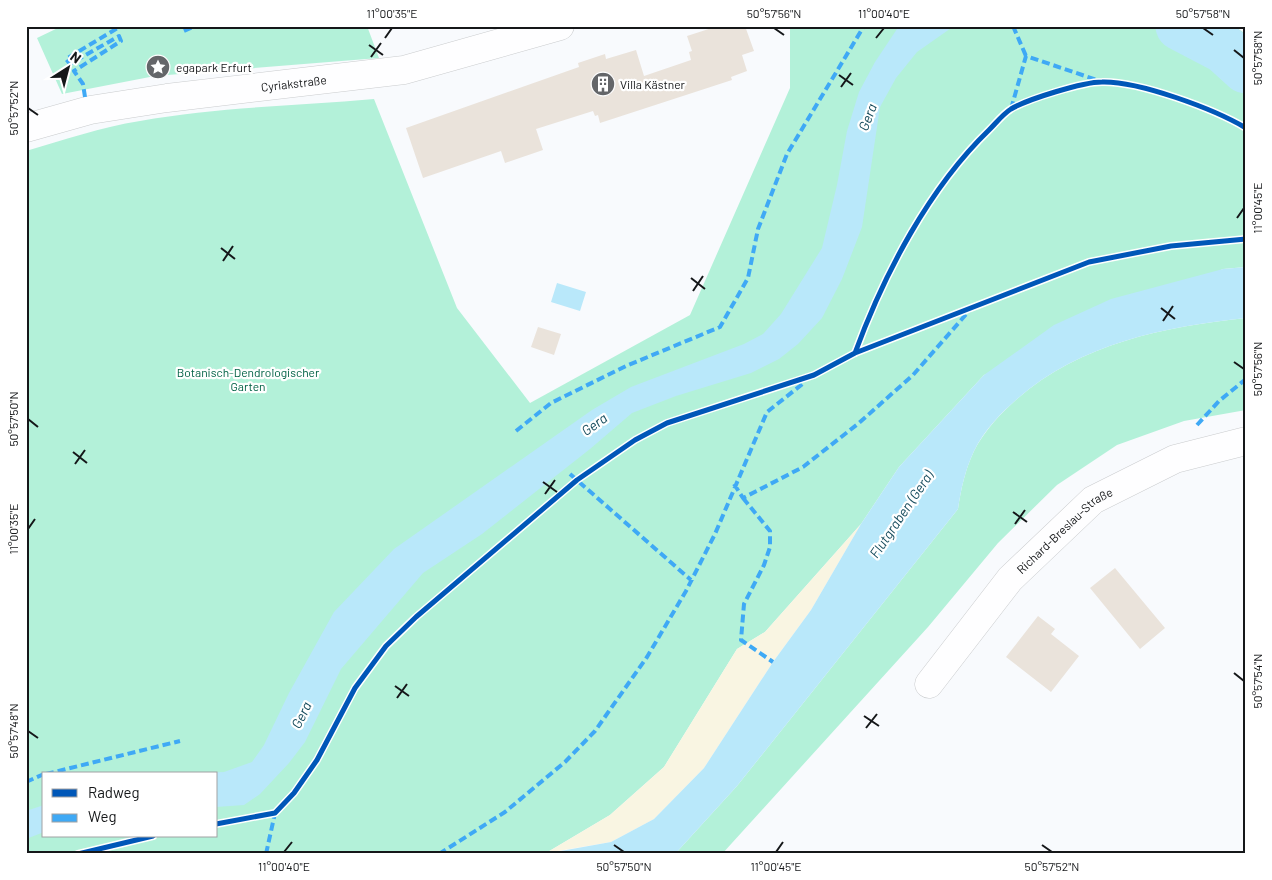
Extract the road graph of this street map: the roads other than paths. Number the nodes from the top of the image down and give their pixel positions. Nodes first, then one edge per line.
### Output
1 (560, 26) edge
2 (26, 128) edge
3 (1246, 441) edge
4 (929, 684) dead end

1 - 2 street, Cyriakstraße
3 - 4 street, Richard-Breslau-Straße

